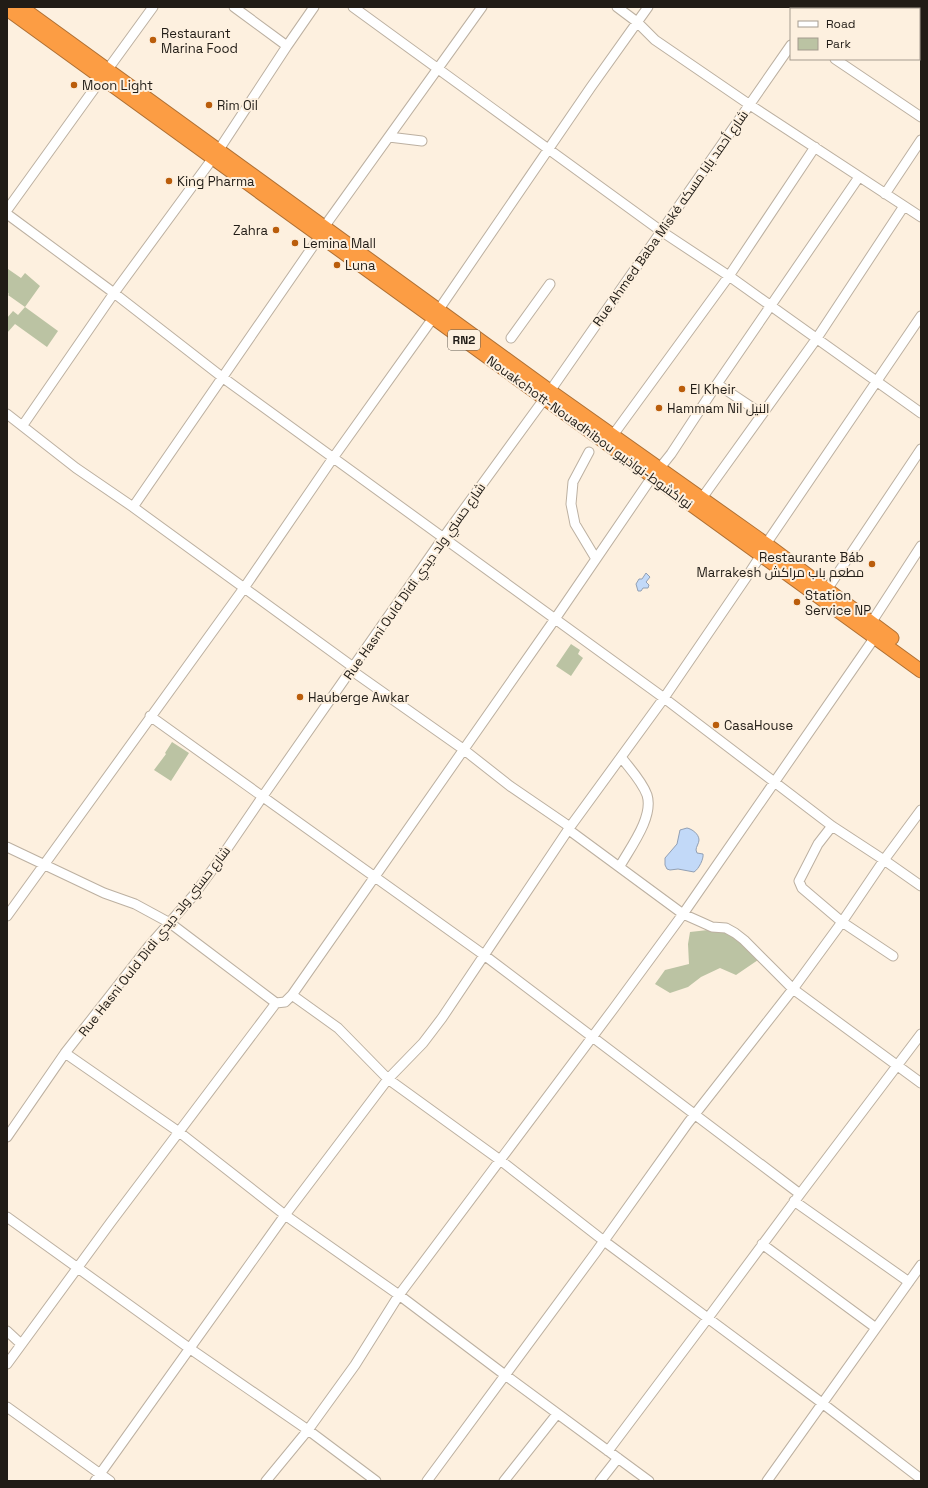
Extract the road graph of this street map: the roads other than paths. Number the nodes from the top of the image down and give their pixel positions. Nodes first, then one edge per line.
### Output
1 (21, 7) edge
2 (153, 7) edge
3 (234, 7) edge
4 (314, 7) edge
5 (353, 7) edge
6 (482, 7) edge
7 (617, 7) edge
8 (648, 7) edge
9 (7, 9) edge
10 (636, 22) junction
11 (287, 46) junction
12 (790, 47) edge
13 (836, 60) edge
14 (439, 69) junction
15 (105, 74) junction
16 (750, 105) junction
17 (921, 117) edge
18 (389, 137) junction
19 (921, 140) edge
20 (422, 141) dead end
21 (815, 147) junction
22 (549, 150) junction
23 (216, 155) junction
24 (860, 177) junction
25 (885, 194) junction
26 (904, 206) junction
27 (7, 210) edge
28 (7, 214) edge
29 (921, 217) edge
30 (661, 231) junction
31 (322, 232) junction
32 (728, 276) junction
33 (550, 284) dead end
34 (114, 293) junction
35 (772, 306) junction
36 (436, 314) junction
37 (921, 316) edge
38 (511, 338) dead end
39 (817, 338) junction
40 (222, 377) junction
41 (877, 381) junction
42 (717, 384) junction
43 (547, 395) junction
44 (920, 410) edge
45 (7, 414) edge
46 (762, 414) junction
47 (23, 425) junction
48 (613, 435) junction
49 (921, 449) edge
50 (589, 452) dead end
51 (333, 458) junction
52 (655, 473) junction
53 (702, 498) junction
54 (133, 507) junction
55 (443, 538) junction
56 (921, 546) edge
57 (763, 550) junction
58 (596, 559) junction
59 (244, 588) junction
60 (826, 590) junction
61 (555, 619) junction
62 (871, 623) junction
63 (875, 637) junction
64 (921, 660) edge
65 (352, 669) junction
66 (921, 671) edge
67 (664, 698) junction
68 (150, 716) junction
69 (463, 750) junction
70 (621, 757) junction
71 (776, 781) junction
72 (263, 796) junction
73 (921, 810) edge
74 (832, 826) junction
75 (569, 828) junction
76 (7, 847) edge
77 (884, 860) junction
78 (44, 864) junction
79 (620, 866) junction
80 (375, 876) junction
81 (921, 886) edge
82 (683, 914) junction
83 (7, 916) edge
84 (842, 922) junction
85 (170, 923) junction
86 (484, 955) junction
87 (893, 956) dead end
88 (793, 989) junction
89 (292, 995) junction
90 (276, 1003) junction
91 (921, 1034) edge
92 (593, 1037) junction
93 (65, 1053) junction
94 (898, 1065) junction
95 (388, 1079) junction
96 (921, 1083) edge
97 (695, 1114) junction
98 (179, 1132) junction
99 (7, 1137) edge
100 (500, 1160) junction
101 (797, 1197) junction
102 (285, 1215) junction
103 (7, 1217) edge
104 (604, 1241) junction
105 (762, 1244) junction
106 (78, 1268) junction
107 (919, 1271) edge
108 (909, 1282) junction
109 (399, 1295) junction
110 (708, 1318) junction
111 (876, 1328) junction
112 (7, 1331) edge
113 (21, 1344) junction
114 (189, 1348) junction
115 (7, 1364) edge
116 (505, 1376) junction
117 (822, 1403) junction
118 (7, 1407) edge
119 (557, 1414) junction
120 (308, 1430) junction
121 (608, 1451) junction
122 (618, 1458) junction
123 (98, 1477) edge
124 (921, 1479) edge
125 (110, 1481) edge
126 (266, 1481) edge
127 (376, 1481) edge
128 (427, 1481) edge
129 (504, 1481) edge
130 (600, 1481) edge
131 (649, 1481) edge
132 (767, 1481) edge

1 - 15 highway, Nouakchott-Nouadhibou نواكشوط-نواذيبو / RN2
2 - 15 street
3 - 11 street
4 - 11 street
5 - 14 street
6 - 14 street
7 - 10 street
8 - 10 street
9 - 15 highway, Nouakchott-Nouadhibou نواكشوط-نواذيبو / RN2
10 - 16 street
10 - 22 street
11 - 23 street
12 - 16 street, Rue Ahmed Baba Miské شارع أحمد بابا مسكه
13 - 17 street
14 - 18 street
14 - 22 street
15 - 23 highway, Nouakchott-Nouadhibou نواكشوط-نواذيبو / RN2
15 - 27 street
16 - 21 street
16 - 30 street, Rue Ahmed Baba Miské شارع أحمد بابا مسكه
18 - 20 street
18 - 31 street
19 - 25 street
21 - 24 street
21 - 32 street
22 - 30 street
22 - 36 street
23 - 31 highway, Nouakchott-Nouadhibou نواكشوط-نواذيبو / RN2
23 - 34 street
24 - 25 street
24 - 35 street
25 - 26 street
26 - 29 street
26 - 39 street
28 - 34 street
30 - 32 street
30 - 43 street, Rue Ahmed Baba Miské شارع أحمد بابا مسكه
31 - 36 highway, Nouakchott-Nouadhibou نواكشوط-نواذيبو / RN2
31 - 40 street
32 - 35 street
32 - 48 street
33 - 38 street
34 - 40 street
34 - 47 street
35 - 39 street
35 - 42 street
36 - 43 highway, Nouakchott-Nouadhibou نواكشوط-نواذيبو / RN2
36 - 51 street
37 - 41 street
39 - 41 street
39 - 46 street
40 - 51 street
40 - 54 street
41 - 44 street
41 - 57 street
42 - 46 street
42 - 52 street
43 - 48 highway, Nouakchott-Nouadhibou نواكشوط-نواذيبو / RN2
43 - 52 highway, Nouakchott-Nouadhibou نواكشوط-نواذيبو / RN2
43 - 55 street, Rue Hasni Ould Didi شارع حسني ولد ديدي
45 - 47 street
46 - 53 street
47 - 54 street
48 - 52 highway, Nouakchott-Nouadhibou نواكشوط-نواذيبو / RN2
49 - 60 street
50 - 58 street
51 - 55 street
51 - 59 street
52 - 53 highway, Nouakchott-Nouadhibou نواكشوط-نواذيبو / RN2
52 - 57 highway, Nouakchott-Nouadhibou نواكشوط-نواذيبو / RN2
52 - 58 street
53 - 57 highway, Nouakchott-Nouadhibou نواكشوط-نواذيبو / RN2
54 - 59 street
55 - 61 street
55 - 65 street, Rue Hasni Ould Didi شارع حسني ولد ديدي
56 - 62 street
57 - 60 highway, Nouakchott-Nouadhibou نواكشوط-نواذيبو / RN2
57 - 63 highway, Nouakchott-Nouadhibou نواكشوط-نواذيبو / RN2
57 - 67 street
58 - 61 street
59 - 65 street
59 - 68 street
60 - 62 highway, Nouakchott-Nouadhibou نواكشوط-نواذيبو / RN2
61 - 67 street
61 - 69 street
62 - 64 highway, Nouakchott-Nouadhibou نواكشوط-نواذيبو / RN2
63 - 66 highway, Nouakchott-Nouadhibou نواكشوط-نواذيبو / RN2
63 - 71 street
65 - 69 street
65 - 72 street, Rue Hasni Ould Didi شارع حسني ولد ديدي
67 - 70 street
67 - 71 street
68 - 72 street
68 - 78 street
69 - 75 street
69 - 80 street
70 - 75 street
70 - 79 street
71 - 74 street
71 - 82 street
72 - 80 street
72 - 85 street, Rue Hasni Ould Didi شارع حسني ولد ديدي
73 - 77 street
74 - 77 street
74 - 84 street
75 - 79 street
75 - 86 street
76 - 78 street
77 - 81 street
77 - 84 street
78 - 83 street
78 - 85 street
79 - 82 street
80 - 86 street
80 - 89 street
82 - 88 street
82 - 92 street
84 - 87 street
84 - 88 street
85 - 90 street
85 - 93 street, Rue Hasni Ould Didi شارع حسني ولد ديدي
86 - 92 street
86 - 95 street
88 - 94 street
88 - 97 street
89 - 90 street
89 - 95 street
90 - 98 street
91 - 94 street
92 - 97 street
92 - 100 street
93 - 98 street
93 - 99 street, Rue Hasni Ould Didi شارع حسني ولد ديدي
94 - 96 street
94 - 101 street
95 - 100 street
95 - 102 street
97 - 101 street
97 - 104 street
98 - 102 street
98 - 106 street
100 - 104 street
100 - 109 street
101 - 105 street
101 - 108 street
102 - 109 street
102 - 114 street
103 - 106 street
104 - 110 street
104 - 116 street
105 - 110 street
105 - 111 street
106 - 113 street
106 - 114 street
107 - 108 street
108 - 111 street
109 - 116 street
109 - 120 street
110 - 117 street
110 - 121 street
111 - 117 street
112 - 113 street
113 - 115 street
114 - 120 street
114 - 123 street
116 - 119 street
116 - 128 street
117 - 124 street
117 - 132 street
118 - 123 street
119 - 121 street
119 - 129 street
120 - 126 street
120 - 127 street
121 - 122 street
122 - 130 street
122 - 131 street
123 - 125 street

